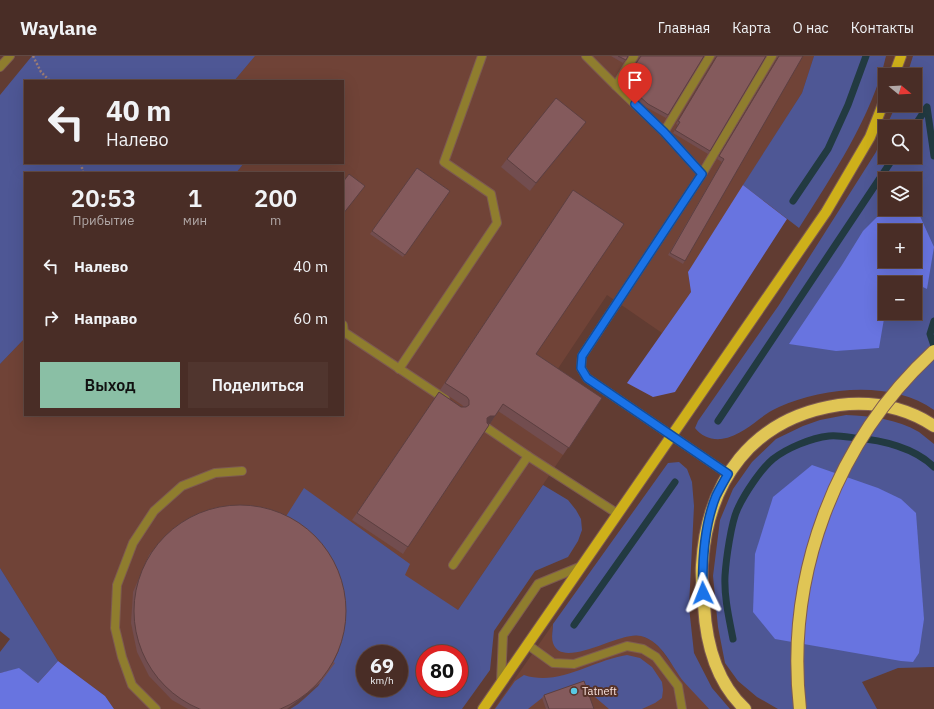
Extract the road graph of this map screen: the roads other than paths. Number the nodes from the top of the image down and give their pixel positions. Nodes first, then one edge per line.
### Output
1 (10, 56) edge
2 (482, 56) edge
3 (586, 56) edge
4 (634, 56) edge
5 (710, 56) edge
6 (772, 56) edge
7 (900, 56) edge
8 (0, 67) edge
9 (896, 68) edge
10 (616, 86) junction
11 (880, 112) edge
12 (664, 132) junction
13 (702, 174) junction
14 (344, 332) edge
15 (934, 351) edge
16 (399, 369) junction
17 (452, 404) edge
18 (934, 426) edge
19 (487, 428) edge
20 (672, 436) junction
21 (528, 456) junction
22 (242, 471) dead end
23 (728, 474) junction
24 (618, 514) junction
25 (453, 565) dead end
26 (582, 566) junction
27 (528, 645) junction
28 (501, 683) junction
29 (156, 709) edge
30 (483, 709) edge
31 (682, 709) edge
32 (746, 709) edge
33 (800, 709) edge

1 - 8 street
2 - 16 street
3 - 10 street
4 - 10 street
5 - 12 street
6 - 13 street
7 - 9 main road
10 - 12 street
11 - 20 main road
12 - 13 street
13 - 20 street
14 - 16 street
15 - 33 highway, bridge
16 - 17 street
18 - 23 highway
19 - 21 street
20 - 23 street
20 - 24 main road
21 - 24 street
21 - 25 street
22 - 29 street
23 - 32 highway
24 - 26 main road
26 - 27 main road
26 - 28 street
27 - 28 main road
27 - 31 street
28 - 30 main road

